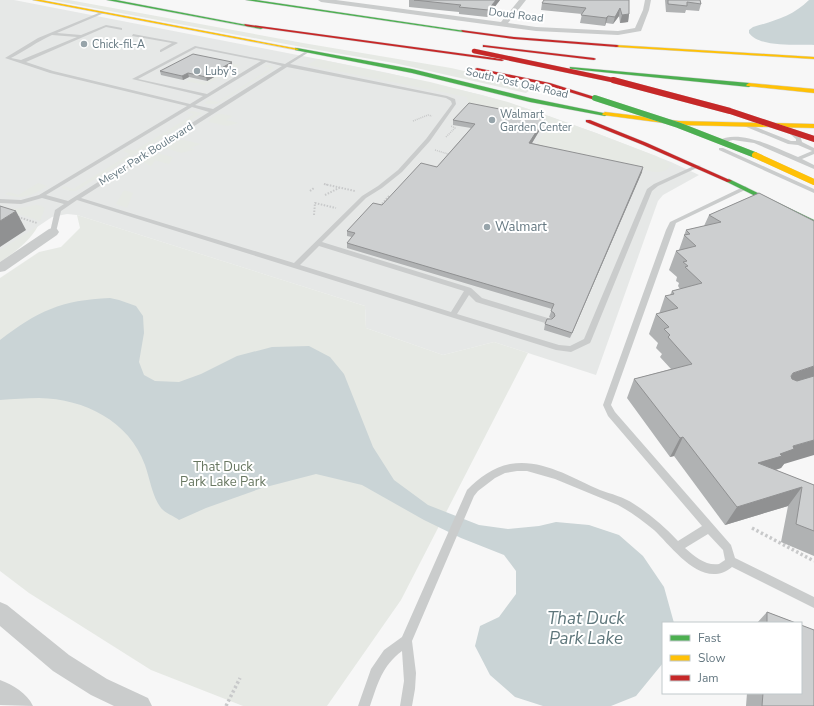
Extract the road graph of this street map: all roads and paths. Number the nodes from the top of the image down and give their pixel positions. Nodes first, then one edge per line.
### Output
1 (35, 0) edge
2 (109, 0) edge
3 (159, 0) edge
4 (248, 0) edge
5 (321, 0) edge
6 (393, 0) edge
7 (523, 0) edge
8 (648, 0) edge
9 (181, 4) dead end
10 (381, 8) junction
11 (102, 13) junction
12 (246, 25) junction
13 (502, 25) junction
14 (121, 29) dead end
15 (354, 30) dead end
16 (115, 31) dead end
17 (138, 32) dead end
18 (50, 34) junction
19 (133, 35) dead end
20 (80, 37) junction
21 (85, 37) junction
22 (176, 43) junction
23 (470, 48) junction
24 (160, 51) dead end
25 (308, 51) junction
26 (0, 56) edge
27 (7, 58) junction
28 (814, 58) edge
29 (430, 60) dead end
30 (600, 60) dead end
31 (0, 61) edge
32 (23, 62) junction
33 (265, 62) junction
34 (286, 65) junction
35 (469, 67) dead end
36 (814, 91) edge
37 (208, 96) junction
38 (530, 100) junction
39 (191, 106) junction
40 (213, 111) junction
41 (427, 116) dead end
42 (413, 121) dead end
43 (745, 125) junction
44 (792, 126) junction
45 (814, 126) edge
46 (814, 139) edge
47 (799, 143) junction
48 (711, 145) dead end
49 (718, 148) dead end
50 (814, 151) edge
51 (798, 159) junction
52 (698, 166) junction
53 (814, 167) edge
54 (814, 182) edge
55 (324, 184) dead end
56 (341, 187) junction
57 (314, 188) dead end
58 (745, 188) junction
59 (310, 191) dead end
60 (355, 191) dead end
61 (814, 191) edge
62 (325, 195) dead end
63 (41, 196) junction
64 (76, 198) junction
65 (0, 201) edge
66 (68, 204) junction
67 (337, 208) dead end
68 (314, 215) dead end
69 (15, 216) dead end
70 (37, 223) dead end
71 (814, 223) edge
72 (53, 232) joint
73 (318, 243) junction
74 (295, 266) junction
75 (0, 268) edge
76 (468, 290) junction
77 (453, 315) junction
78 (548, 321) edge
79 (710, 527) junction
80 (752, 528) dead end
81 (678, 547) junction
82 (731, 561) junction
83 (814, 561) edge
84 (814, 603) edge
85 (0, 612) edge
86 (406, 641) junction
87 (240, 678) dead end
88 (0, 691) edge
89 (22, 706) edge
90 (140, 706) edge
91 (226, 706) edge
92 (364, 706) edge
93 (406, 706) edge

1 - 11 main road, South Post Oak Road
2 - 12 main road
3 - 9 main road
4 - 28 main road
5 - 10 street, Doud Road
6 - 10 street
7 - 13 street
8 - 13 street, Doud Road
10 - 13 street, Doud Road
11 - 18 lane
11 - 25 main road, South Post Oak Road
12 - 29 main road
12 - 36 main road
14 - 20 lane
15 - 23 main road
16 - 21 lane
17 - 22 lane
18 - 20 lane
18 - 27 lane
19 - 22 lane
20 - 21 lane
20 - 32 lane
21 - 32 lane
22 - 24 lane
23 - 30 main road
23 - 46 main road, bridge
25 - 34 lane, Meyer Park Boulevard
25 - 38 main road, South Post Oak Road
26 - 27 lane
27 - 31 lane
27 - 32 lane
32 - 39 lane
33 - 34 lane
33 - 37 lane
33 - 37 lane
34 - 40 lane, Meyer Park Boulevard
34 - 73 lane
35 - 54 main road, bridge
37 - 39 lane
38 - 43 main road, South Post Oak Road
38 - 52 main road
39 - 40 lane
39 - 63 lane
40 - 64 lane, Meyer Park Boulevard
41 - 42 path
43 - 44 main road, South Post Oak Road
43 - 47 lane
44 - 45 main road, South Post Oak Road
44 - 47 lane
47 - 50 lane
48 - 51 lane
49 - 61 lane
50 - 51 lane
51 - 53 lane
52 - 58 main road
52 - 77 lane
55 - 56 path
56 - 60 path
56 - 62 path
57 - 59 path
58 - 71 main road
58 - 79 lane
63 - 65 lane
63 - 66 lane
64 - 66 lane, Meyer Park Boulevard
64 - 74 lane
66 - 72 lane, Meyer Park Boulevard
67 - 68 path
69 - 70 path
72 - 75 street, Meyer Park Boulevard
73 - 74 lane
73 - 76 lane
74 - 77 lane
76 - 77 lane
76 - 78 lane
79 - 81 lane
79 - 82 lane
80 - 83 path
81 - 82 lane
81 - 86 lane
82 - 84 lane
85 - 90 street
86 - 92 lane
86 - 93 lane
87 - 91 path
88 - 89 street

